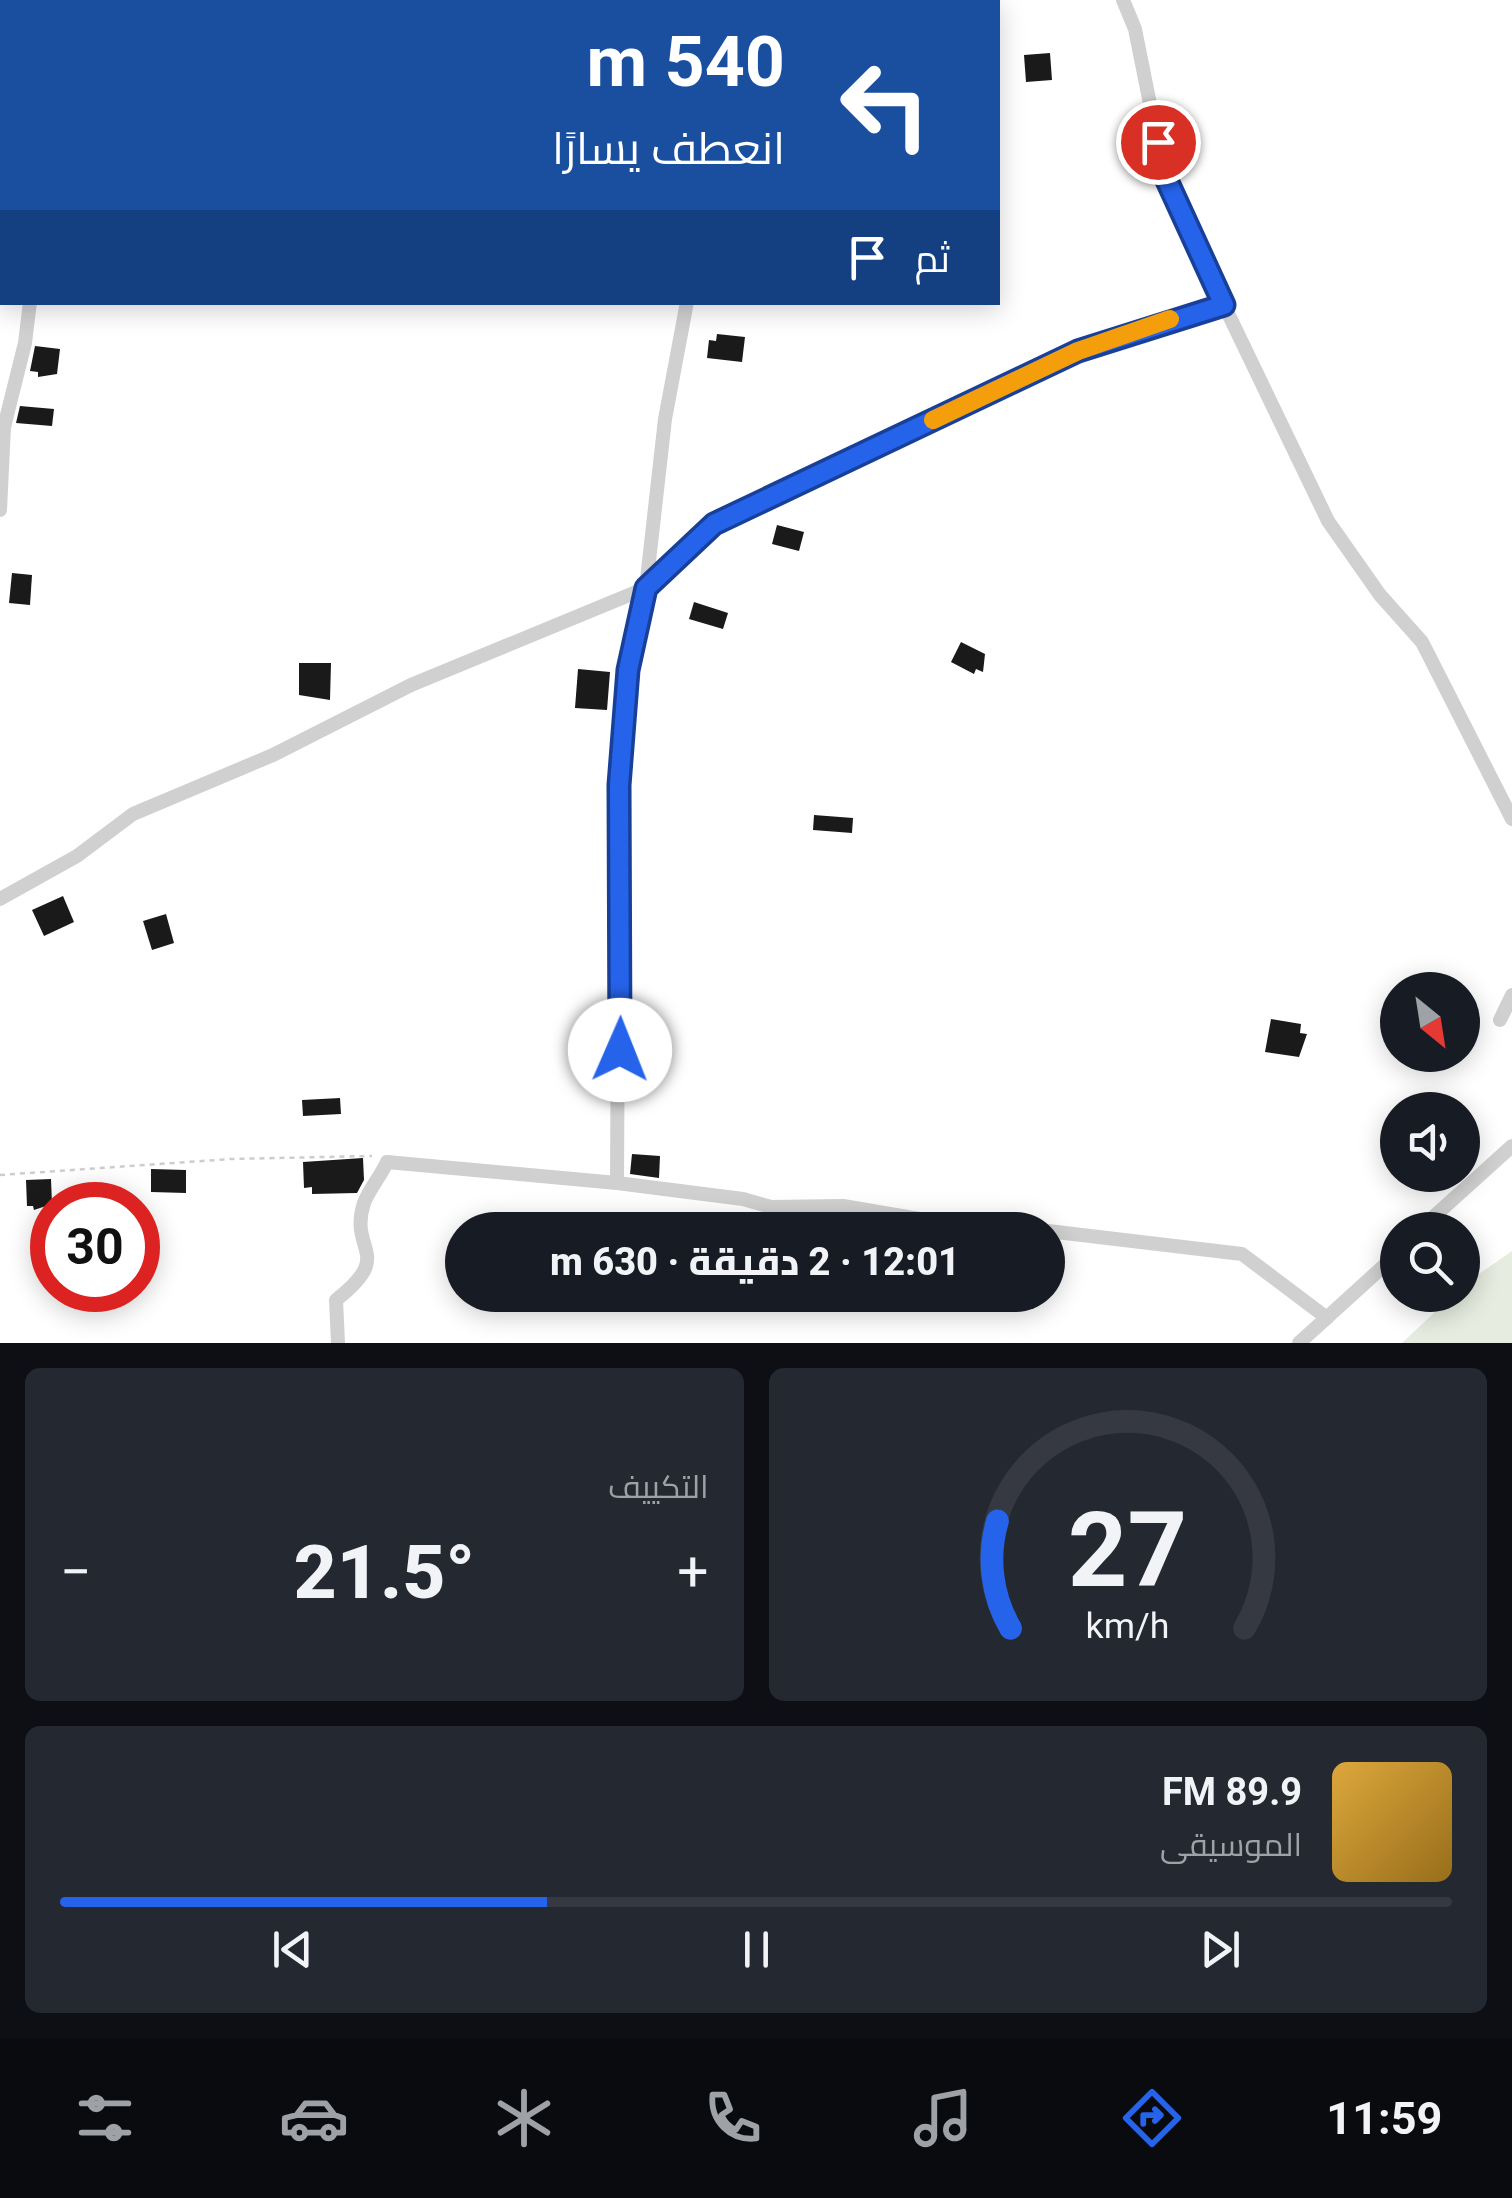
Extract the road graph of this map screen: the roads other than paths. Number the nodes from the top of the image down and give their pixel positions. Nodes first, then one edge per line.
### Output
1 (1123, 0) edge
2 (30, 305) edge
3 (686, 305) edge
4 (1224, 305) junction
5 (0, 510) edge
6 (646, 588) junction
7 (1512, 820) edge
8 (0, 899) edge
9 (1512, 995) edge
10 (1500, 1020) dead end
11 (1512, 1146) edge
12 (617, 1182) junction
13 (878, 1212) edge
14 (1435, 1212) edge
15 (1065, 1233) edge
16 (1380, 1269) edge
17 (1327, 1318) junction
18 (338, 1343) edge
19 (1299, 1343) edge

1 - 4 street
2 - 5 street
3 - 6 street
4 - 6 street
4 - 7 street
6 - 8 street
6 - 12 street
9 - 10 street
11 - 14 street
12 - 13 street
12 - 18 street
15 - 17 street
16 - 17 street
17 - 19 street

